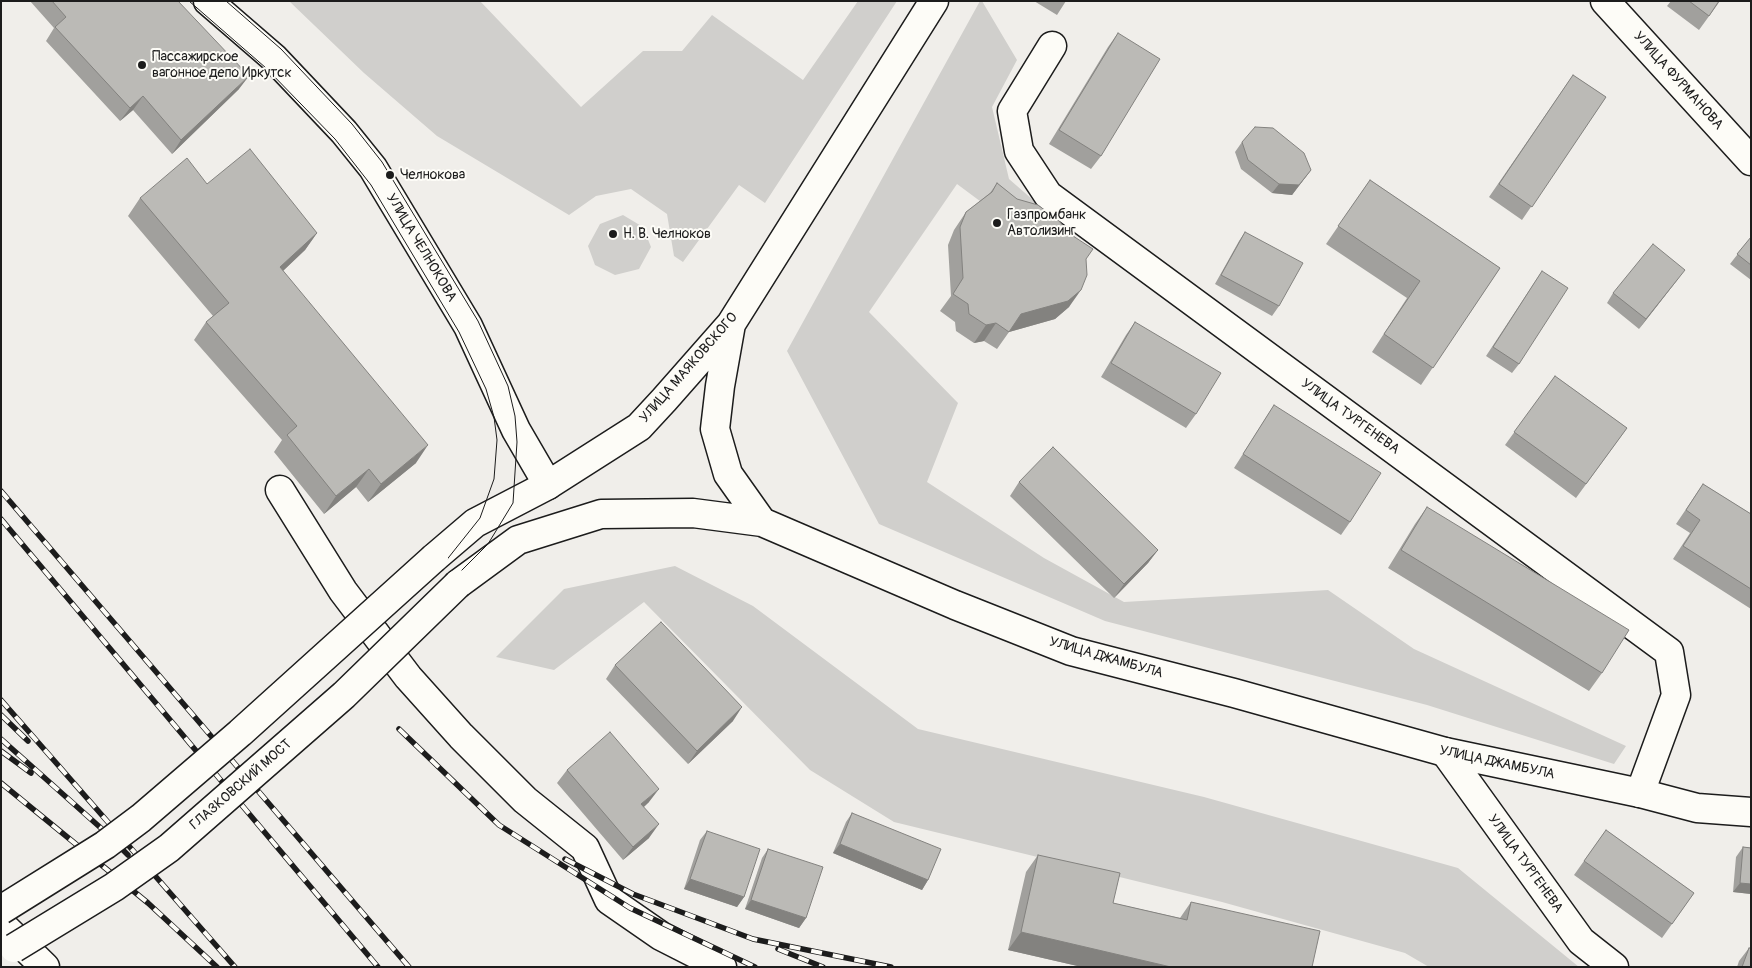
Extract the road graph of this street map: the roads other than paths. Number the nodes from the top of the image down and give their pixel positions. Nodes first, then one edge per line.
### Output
1 (208, 1) edge
2 (934, 1) edge
3 (1605, 1) edge
4 (1052, 46) dead end
5 (1751, 161) edge
6 (731, 324) junction
7 (548, 485) junction
8 (280, 490) dead end
9 (762, 522) junction
10 (523, 538) junction
11 (458, 584) joint
12 (1445, 752) junction
13 (1640, 793) junction
14 (1751, 812) edge
15 (1, 910) edge
16 (1, 924) edge
17 (1, 956) edge
18 (45, 967) edge
19 (722, 967) edge
20 (1614, 967) edge

1 - 7 main road, УЛИЦА ЧЕЛНОКОВА
2 - 6 main road, УЛИЦА МАЯКОВСКОГО
3 - 5 main road, УЛИЦА ФУРМАНОВА
4 - 13 main road, УЛИЦА ТУРГЕНЕВА
6 - 7 main road, УЛИЦА МАЯКОВСКОГО
6 - 9 main road
7 - 10 main road
7 - 15 main road, УЛИЦА МАЯКОВСКОГО, bridge
8 - 19 main road
9 - 10 main road, УЛИЦА ДЖАМБУЛА
9 - 12 main road, УЛИЦА ДЖАМБУЛА
10 - 11 main road, УЛИЦА ДЖАМБУЛА
11 - 17 main road, ГЛАЗКОВСКИЙ МОСТ, bridge
12 - 13 main road, УЛИЦА ДЖАМБУЛА
12 - 20 main road, УЛИЦА ТУРГЕНЕВА
13 - 14 main road, УЛИЦА ДЖАМБУЛА
16 - 18 main road

